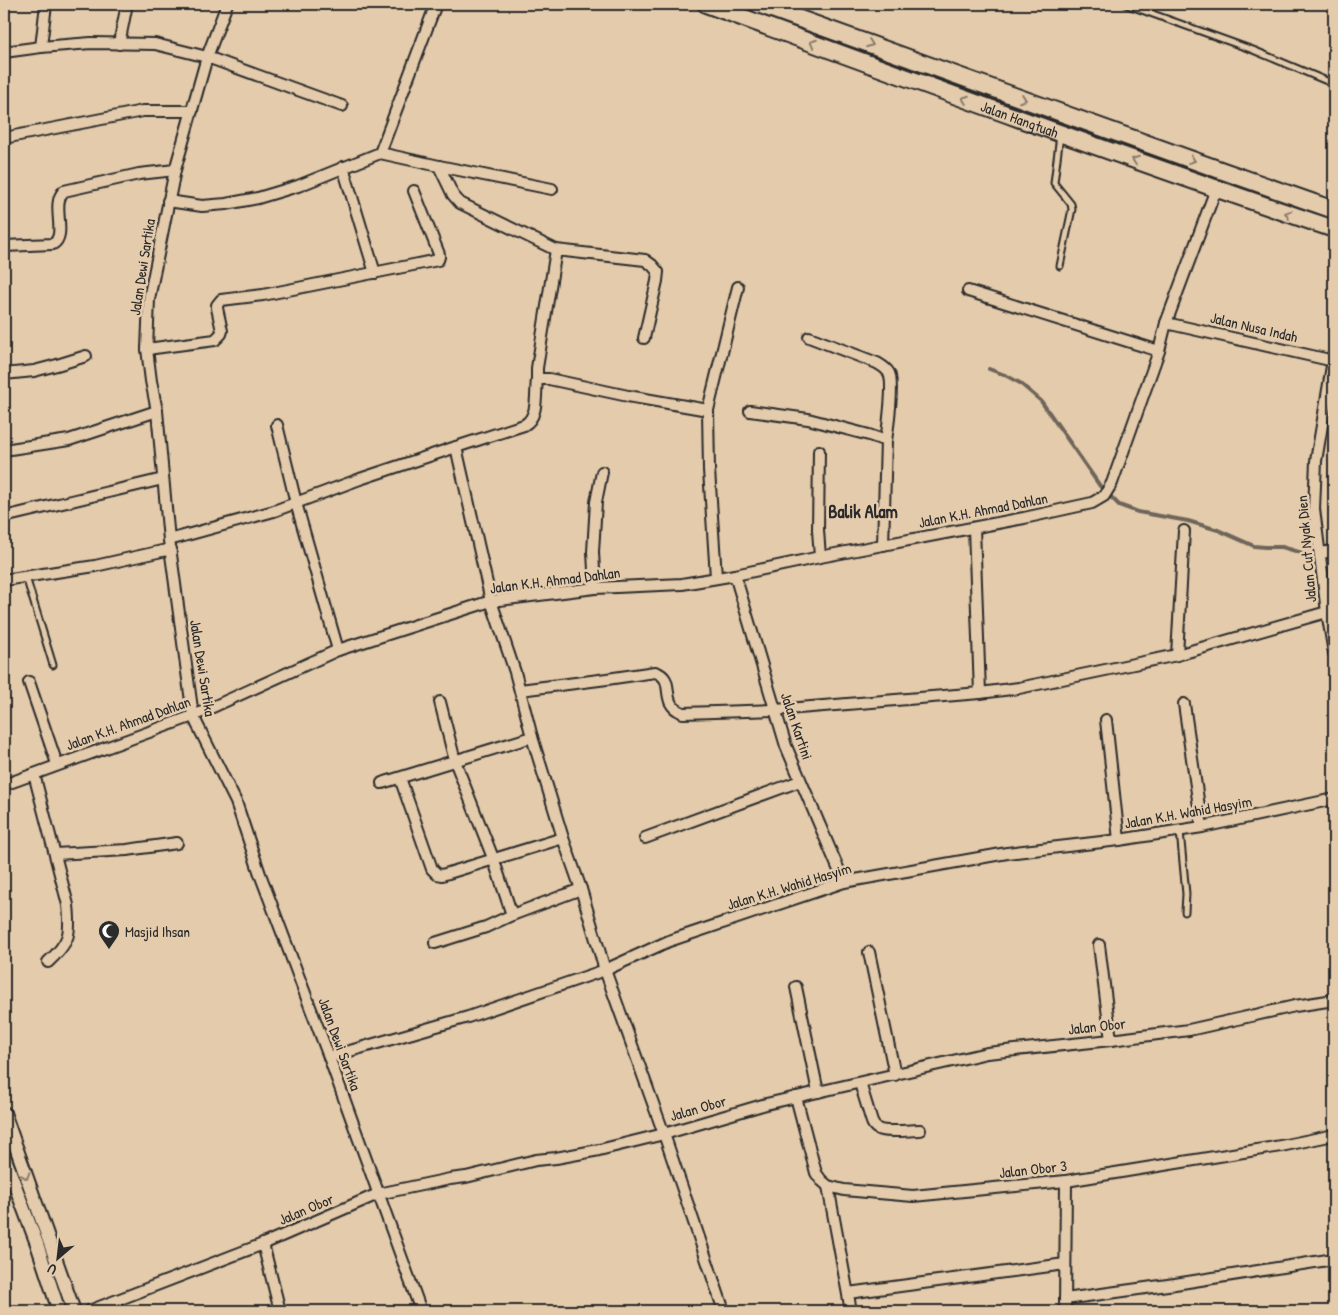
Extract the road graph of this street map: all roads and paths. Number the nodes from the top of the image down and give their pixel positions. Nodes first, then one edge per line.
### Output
1 (46, 4) edge
2 (127, 4) edge
3 (227, 4) edge
4 (436, 4) edge
5 (706, 4) edge
6 (758, 4) edge
7 (1125, 4) edge
8 (119, 44) junction
9 (41, 47) junction
10 (4, 52) edge
11 (207, 57) junction
12 (1334, 84) edge
13 (342, 106) dead end
14 (192, 110) junction
15 (1109, 130) junction
16 (1061, 134) junction
17 (4, 138) edge
18 (1103, 149) junction
19 (380, 153) junction
20 (438, 166) junction
21 (343, 167) junction
22 (175, 170) junction
23 (552, 189) dead end
24 (1216, 189) junction
25 (414, 191) dead end
26 (168, 201) junction
27 (1334, 210) edge
28 (1334, 229) edge
29 (4, 246) edge
30 (556, 250) junction
31 (1060, 266) dead end
32 (375, 273) junction
33 (738, 287) dead end
34 (968, 291) dead end
35 (1166, 323) junction
36 (809, 337) dead end
37 (644, 338) dead end
38 (147, 349) junction
39 (1159, 351) junction
40 (86, 356) dead end
41 (1334, 358) edge
42 (4, 374) edge
43 (537, 380) junction
44 (708, 410) junction
45 (157, 411) junction
46 (750, 411) dead end
47 (277, 425) dead end
48 (886, 441) junction
49 (456, 446) junction
50 (4, 450) edge
51 (819, 451) dead end
52 (602, 472) dead end
53 (164, 479) junction
54 (296, 503) junction
55 (4, 518) edge
56 (974, 528) junction
57 (1184, 531) dead end
58 (170, 545) junction
59 (883, 545) junction
60 (1334, 551) edge
61 (1320, 553) junction
62 (820, 556) junction
63 (735, 575) junction
64 (26, 577) junction
65 (716, 577) junction
66 (4, 580) edge
67 (595, 588) junction
68 (491, 602) junction
69 (1327, 612) junction
70 (338, 650) junction
71 (1334, 653) edge
72 (1177, 655) junction
73 (53, 665) dead end
74 (29, 682) dead end
75 (520, 690) junction
76 (980, 693) junction
77 (440, 702) dead end
78 (1184, 704) dead end
79 (775, 710) junction
80 (193, 716) junction
81 (1106, 720) dead end
82 (532, 737) junction
83 (455, 761) junction
84 (58, 764) junction
85 (34, 774) junction
86 (400, 778) junction
87 (800, 781) junction
88 (382, 783) dead end
89 (4, 785) edge
90 (1334, 799) edge
91 (1202, 827) junction
92 (1180, 830) junction
93 (562, 838) junction
94 (645, 838) dead end
95 (1119, 840) junction
96 (177, 843) dead end
97 (55, 854) junction
98 (493, 858) junction
99 (844, 882) junction
100 (581, 889) junction
101 (1185, 912) dead end
102 (512, 915) junction
103 (435, 943) dead end
104 (1100, 945) dead end
105 (869, 952) dead end
106 (48, 962) dead end
107 (605, 970) junction
108 (796, 987) dead end
109 (1334, 1000) edge
110 (1111, 1040) junction
111 (329, 1057) junction
112 (895, 1075) junction
113 (860, 1083) junction
114 (818, 1092) junction
115 (796, 1097) junction
116 (4, 1113) edge
117 (920, 1130) dead end
118 (664, 1134) junction
119 (1334, 1135) edge
120 (4, 1156) edge
121 (1066, 1181) junction
122 (828, 1186) junction
123 (378, 1194) junction
124 (263, 1244) junction
125 (1334, 1259) edge
126 (1065, 1264) junction
127 (848, 1293) junction
128 (1065, 1299) junction
129 (59, 1311) edge
130 (74, 1311) edge
131 (89, 1311) edge
132 (280, 1311) edge
133 (421, 1311) edge
134 (724, 1311) edge
135 (851, 1311) edge
136 (1065, 1311) edge

1 - 9 street
2 - 8 street
3 - 11 street, Jalan Dewi Sartika
4 - 19 street
16 -> 5 highway, Jalan Hangtuah
6 -> 15 highway, Jalan Hangtuah
7 - 12 lane
8 - 9 street
8 - 11 street
9 - 10 street
11 - 13 street
11 - 14 street, Jalan Dewi Sartika
14 - 17 street
14 - 22 street, Jalan Dewi Sartika
15 - 18 highway
15 -> 27 highway, Jalan Hangtuah
16 - 18 highway, Jalan Hangtuah
16 - 31 lane
24 -> 18 highway, Jalan Hangtuah
19 - 20 street
19 - 21 street
20 - 23 street
20 - 30 street
21 - 26 street
21 - 32 street
22 - 26 street, Jalan Dewi Sartika
22 - 29 street
28 -> 24 highway, Jalan Hangtuah
24 - 35 street
25 - 32 street
26 - 38 street, Jalan Dewi Sartika
30 - 37 street
30 - 43 street
32 - 38 street
33 - 44 street
34 - 39 street
35 - 39 street
35 - 41 street, Jalan Nusa Indah
36 - 48 street
38 - 45 street, Jalan Dewi Sartika
39 - 56 street, Jalan K.H. Ahmad Dahlan
40 - 42 street
41 - 61 street, Jalan Cut Nyak Dien
43 - 44 street
43 - 49 street
44 - 65 street
45 - 50 street
45 - 53 street, Jalan Dewi Sartika
46 - 48 street
47 - 54 street
48 - 59 street
49 - 54 street
49 - 68 street
51 - 62 street
52 - 67 street
53 - 55 street
53 - 58 street, Jalan Dewi Sartika
54 - 58 street
54 - 70 street
56 - 59 street, Jalan K.H. Ahmad Dahlan
56 - 76 street
57 - 72 street
58 - 64 street
58 - 80 street, Jalan Dewi Sartika
59 - 62 street, Jalan K.H. Ahmad Dahlan
60 - 61 street
61 - 69 street, Jalan Cut Nyak Dien
62 - 63 street, Jalan K.H. Ahmad Dahlan
63 - 65 street, Jalan K.H. Ahmad Dahlan
63 - 79 street, Jalan Kartini
64 - 66 street
64 - 73 lane
65 - 67 street, Jalan K.H. Ahmad Dahlan
67 - 68 street, Jalan K.H. Ahmad Dahlan
68 - 70 street, Jalan K.H. Ahmad Dahlan
68 - 75 street
69 - 71 street, Jalan Cut Nyak Dien
69 - 72 street
70 - 80 street, Jalan K.H. Ahmad Dahlan
72 - 76 street
74 - 84 street
75 - 79 street
75 - 82 street
76 - 79 street
77 - 83 street
78 - 91 street
79 - 87 street, Jalan Kartini
80 - 84 street, Jalan K.H. Ahmad Dahlan
80 - 111 street, Jalan Dewi Sartika
81 - 95 street
82 - 83 street
82 - 93 street
83 - 86 street
83 - 98 street
84 - 85 street, Jalan K.H. Ahmad Dahlan
85 - 89 street, Jalan K.H. Ahmad Dahlan
85 - 97 street
86 - 88 street
86 - 98 street
87 - 94 street
87 - 99 street, Jalan Kartini
90 - 91 street, Jalan K.H. Wahid Hasyim
91 - 92 street, Jalan K.H. Wahid Hasyim
92 - 95 street, Jalan K.H. Wahid Hasyim
92 - 101 lane
93 - 98 street
93 - 100 street
95 - 99 street, Jalan K.H. Wahid Hasyim
96 - 97 street
97 - 106 street
98 - 102 street
99 - 107 street, Jalan K.H. Wahid Hasyim
100 - 102 street
100 - 107 street
102 - 103 street
104 - 110 street
105 - 112 street
107 - 111 street, Jalan K.H. Wahid Hasyim
107 - 118 street
108 - 114 street
109 - 110 street, Jalan Obor
110 - 112 street, Jalan Obor
111 - 123 street, Jalan Dewi Sartika
112 - 113 street, Jalan Obor
113 - 114 street, Jalan Obor
113 - 117 street
114 - 115 street, Jalan Obor
115 - 118 street, Jalan Obor
115 - 122 street
116 -> 130 street
118 - 123 street, Jalan Obor
118 - 134 street
119 - 121 street, Jalan Obor 3
120 - 129 street
121 - 122 street, Jalan Obor 3
121 - 126 street
122 - 127 street
123 - 124 street, Jalan Obor
123 - 133 street, Jalan Dewi Sartika
124 - 131 street, Jalan Obor
124 - 132 street
125 - 128 street
126 - 127 street
126 - 128 street
127 - 135 street
128 - 136 street

